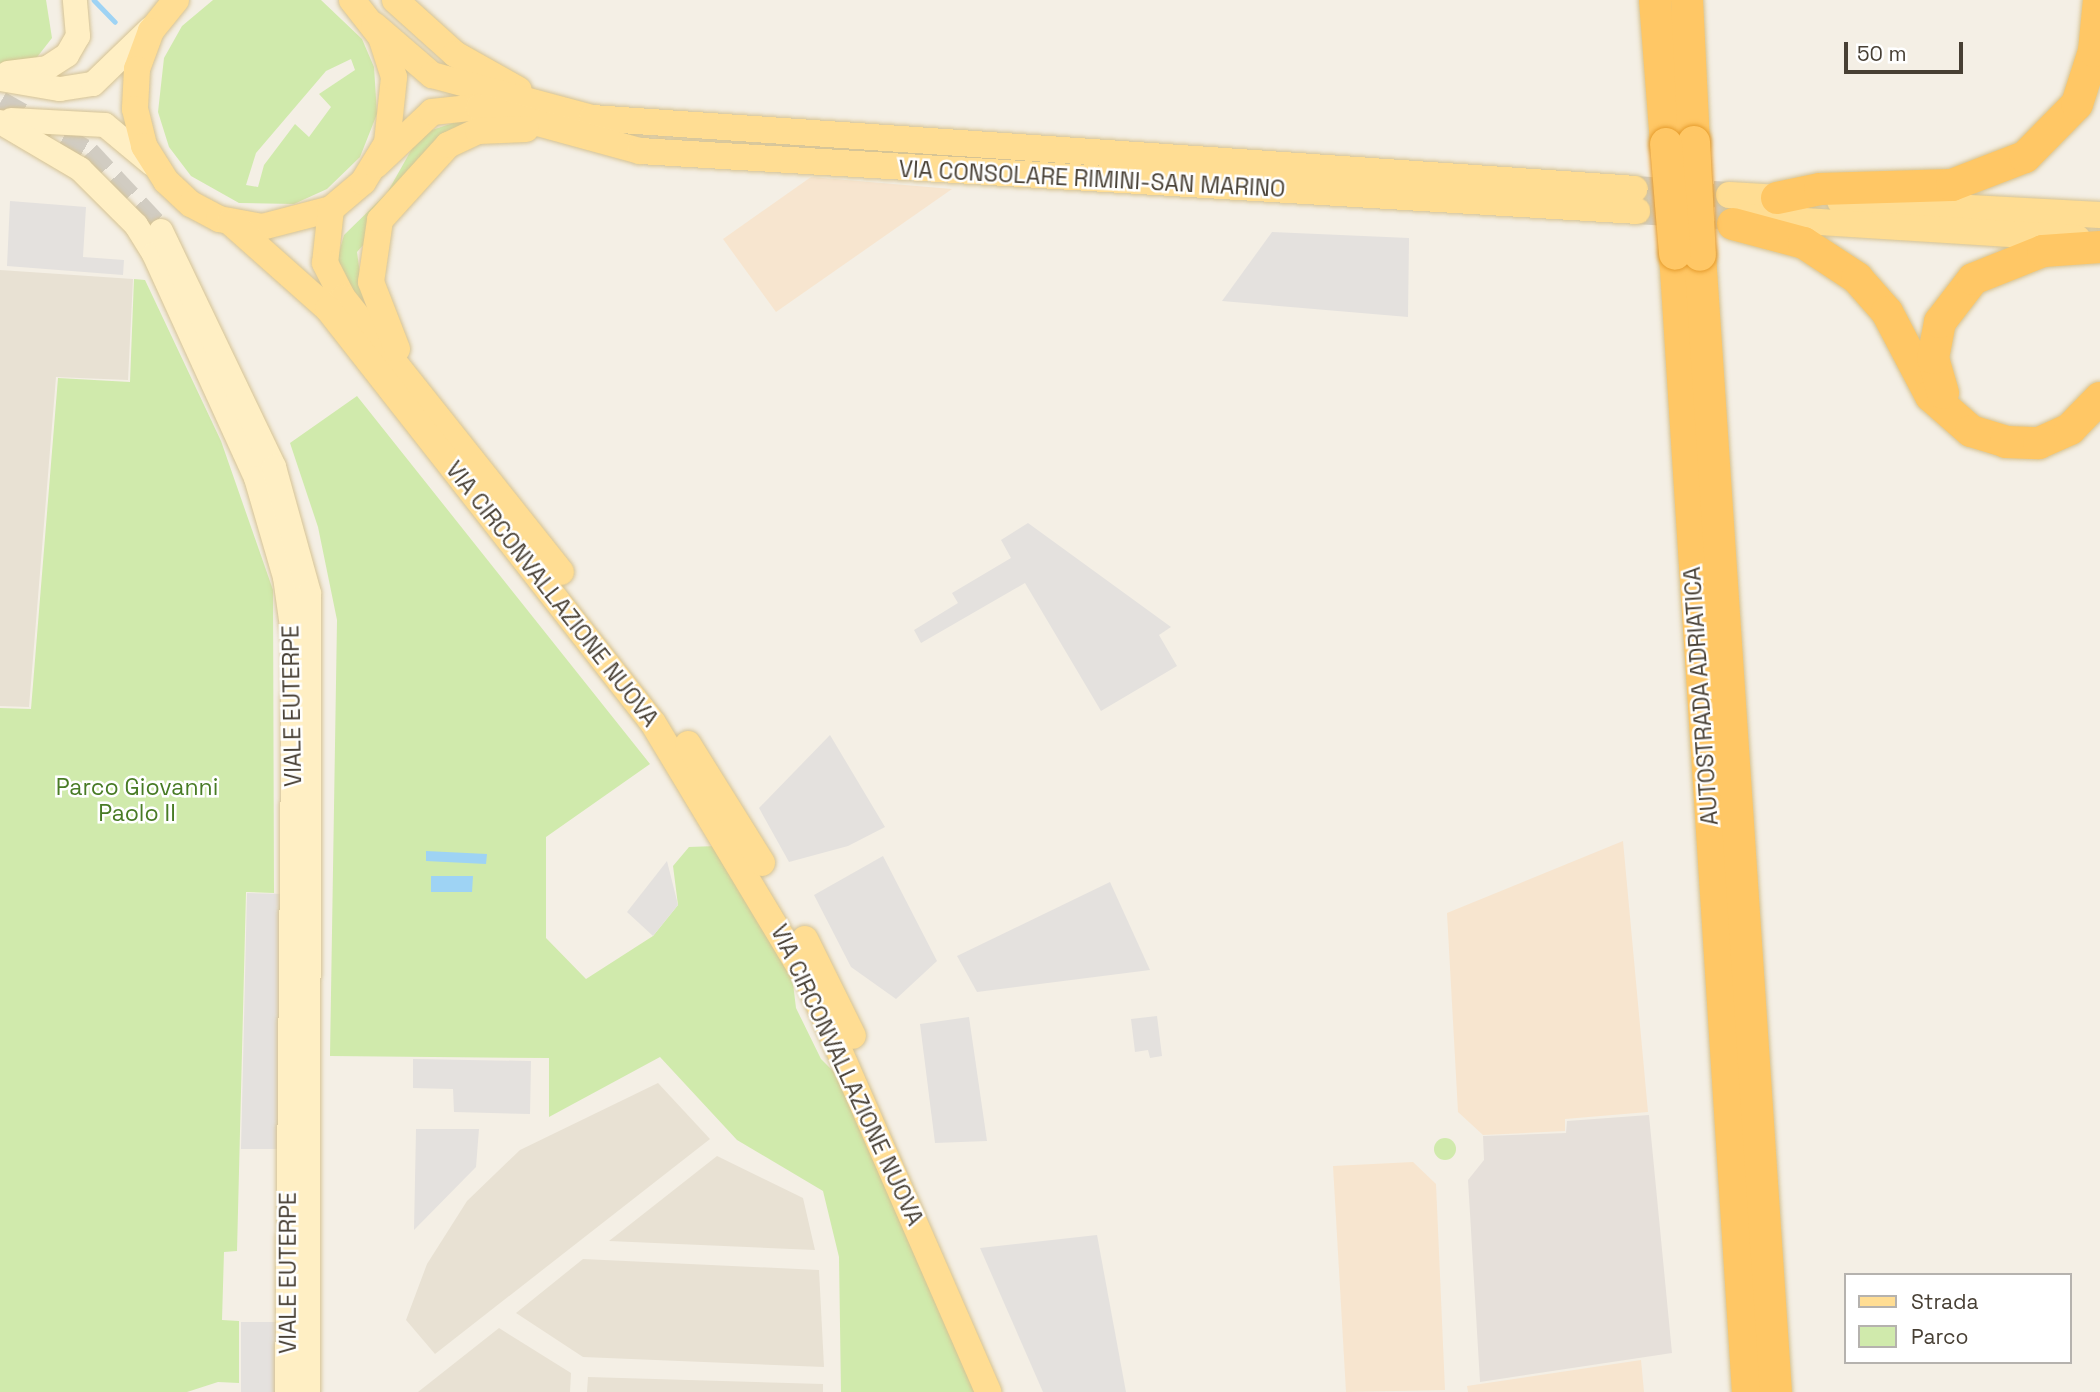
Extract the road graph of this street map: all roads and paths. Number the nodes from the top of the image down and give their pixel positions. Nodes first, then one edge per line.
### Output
1 (75, 0) edge
2 (352, 0) edge
3 (395, 0) edge
4 (1656, 0) edge
5 (1687, 0) edge
6 (1696, 0) edge
7 (2098, 0) edge
8 (168, 9) edge
9 (374, 25) junction
10 (0, 76) edge
11 (592, 118) junction
12 (0, 120) edge
13 (550, 128) junction
14 (1684, 139) junction
15 (376, 165) junction
16 (157, 171) junction
17 (1777, 198) junction
18 (331, 209) junction
19 (1731, 212) junction
20 (2100, 215) edge
21 (230, 222) junction
22 (161, 231) tunnel mouth
23 (2100, 239) edge
24 (2100, 247) edge
25 (1688, 255) junction
26 (2100, 398) edge
27 (424, 400) junction
28 (1971, 431) junction
29 (287, 1392) edge
30 (308, 1392) edge
31 (988, 1392) edge
32 (1005, 1392) edge
33 (1748, 1392) edge
34 (1776, 1392) edge

1 - 10 main road
2 - 9 main road, VIA CIRCONVALLAZIONE NUOVA
3 - 11 main road, VIA CONSOLARE RIMINI-SAN MARINO
4 - 14 highway, AUTOSTRADA ADRIATICA
5 - 14 highway, AUTOSTRADA ADRIATICA
6 - 14 highway
7 - 17 highway
8 - 10 main road
8 - 16 main road, VIA CIRCONVALLAZIONE NUOVA
9 - 11 main road, VIA CONSOLARE RIMINI-SAN MARINO
9 - 15 main road, VIA CIRCONVALLAZIONE NUOVA
11 - 13 main road, VIA CONSOLARE RIMINI-SAN MARINO
12 - 16 main road
12 - 29 main road, VIALE EUTERPE
13 - 15 main road, VIA CONSOLARE RIMINI-SAN MARINO
13 - 27 main road, VIA CONSOLARE RIMINI-SAN MARINO
14 - 25 highway, AUTOSTRADA ADRIATICA, bridge
15 - 18 main road, VIA CIRCONVALLAZIONE NUOVA
16 - 21 main road, VIA CIRCONVALLAZIONE NUOVA
17 - 19 main road
17 - 20 main road
18 - 21 main road, VIA CIRCONVALLAZIONE NUOVA
18 - 27 main road, VIA CIRCONVALLAZIONE NUOVA
19 - 23 main road
19 - 28 highway
21 - 31 main road, VIA CIRCONVALLAZIONE NUOVA
22 - 30 main road, VIALE EUTERPE
24 - 28 highway
25 - 33 highway, AUTOSTRADA ADRIATICA
25 - 34 highway, AUTOSTRADA ADRIATICA
26 - 28 highway
27 - 32 main road, VIA CIRCONVALLAZIONE NUOVA

